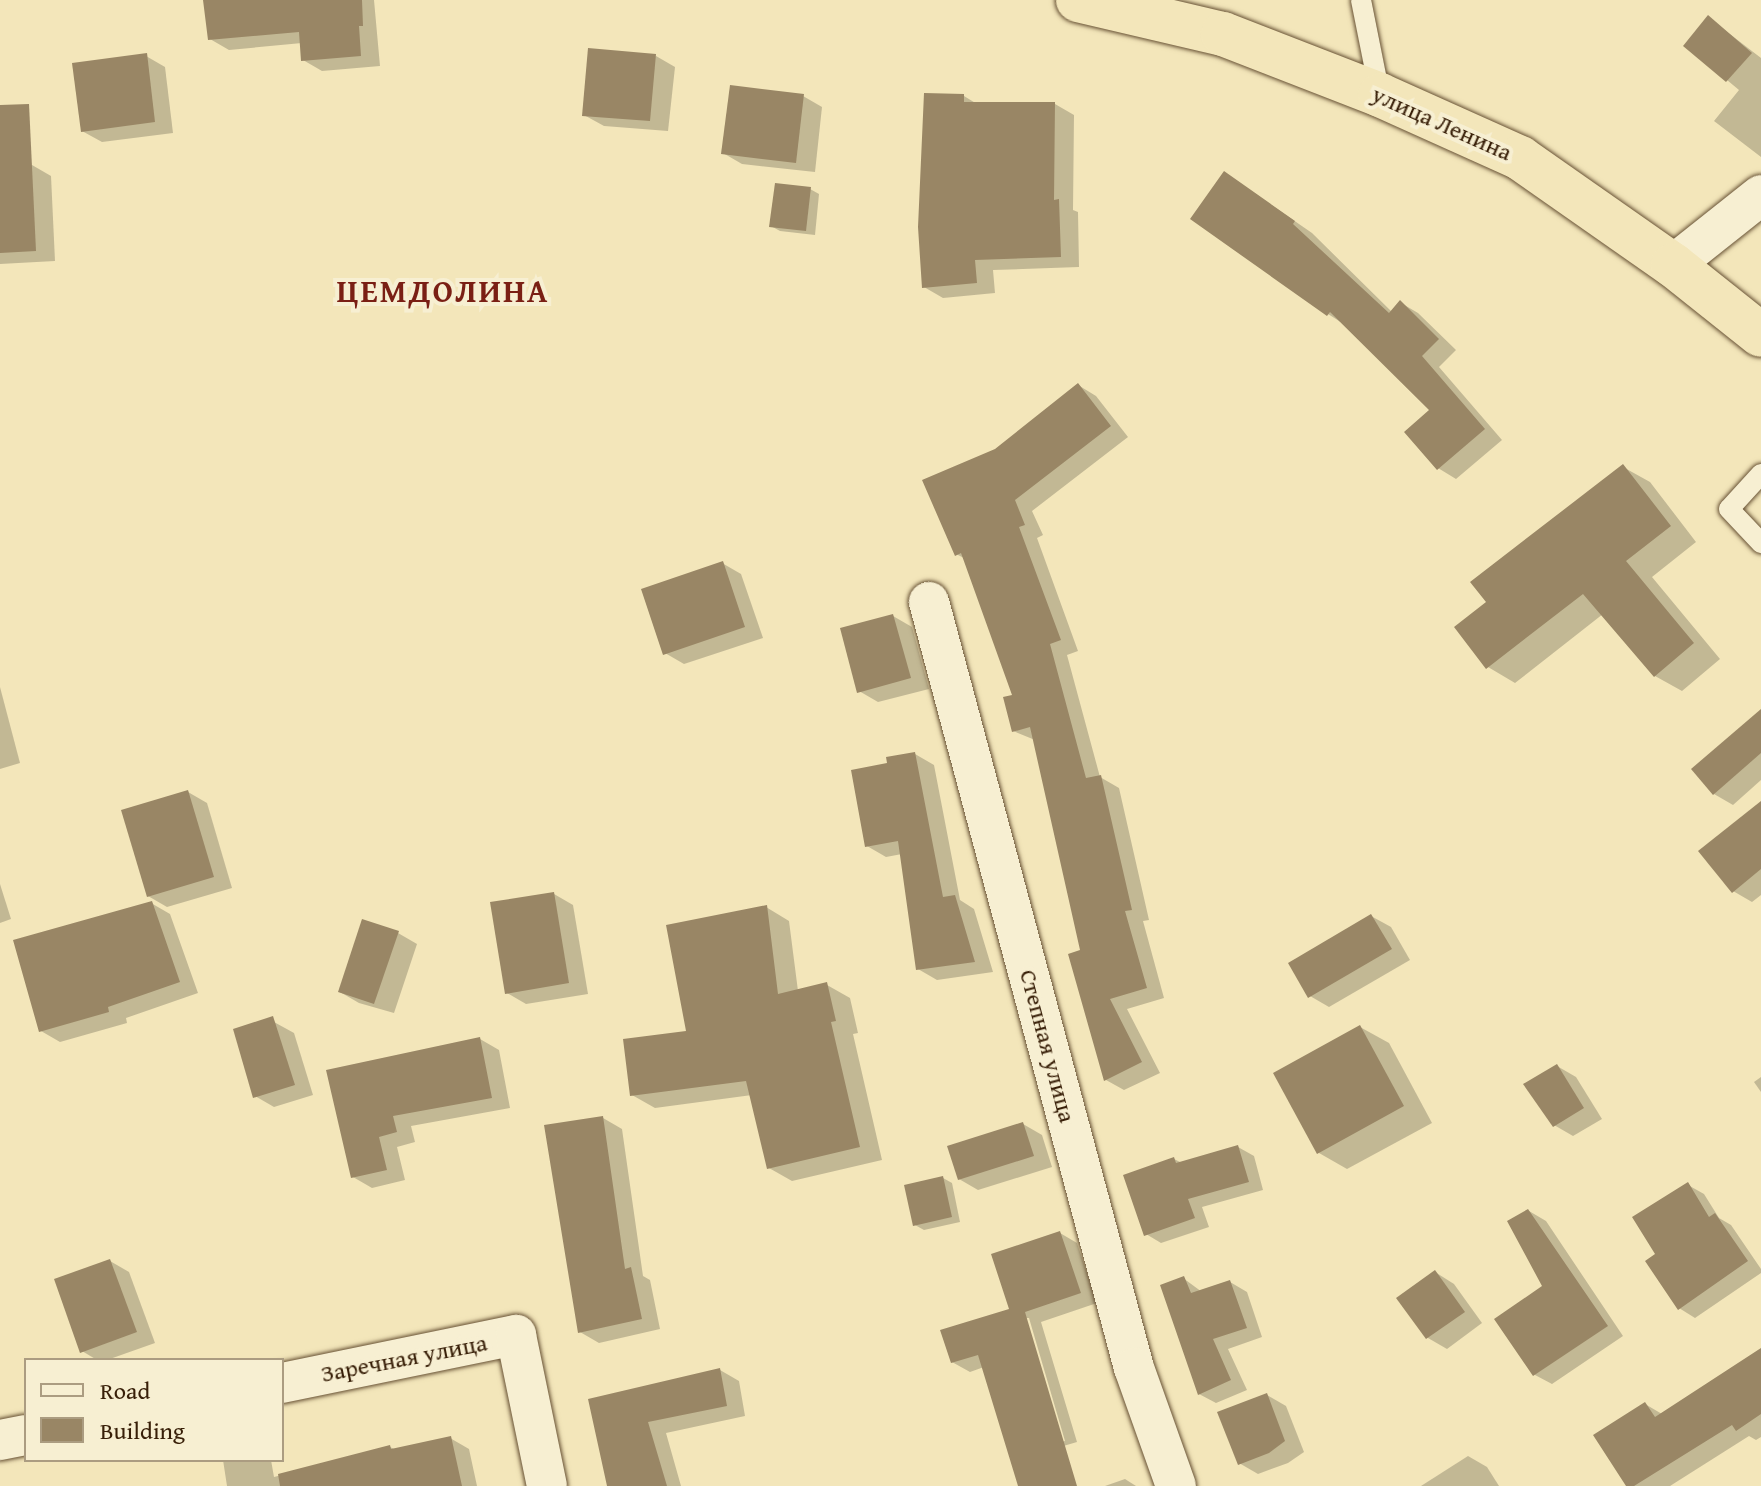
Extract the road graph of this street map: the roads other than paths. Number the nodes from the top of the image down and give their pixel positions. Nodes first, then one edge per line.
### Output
1 (1078, 0) edge
2 (1361, 0) edge
3 (1380, 95) junction
4 (1761, 195) edge
5 (1673, 265) junction
6 (1761, 335) edge
7 (1761, 474) edge
8 (1761, 543) edge
9 (929, 602) dead end
10 (284, 1383) edge
11 (24, 1435) edge
12 (0, 1440) edge
13 (547, 1486) edge
14 (1176, 1486) edge

1 - 3 highway, улица Ленина
2 - 3 lane
3 - 5 highway, улица Ленина
4 - 5 street
5 - 6 highway, улица Ленина
7 - 8 lane
9 - 14 street, Степная улица
10 - 13 street, Заречная улица
11 - 12 street

